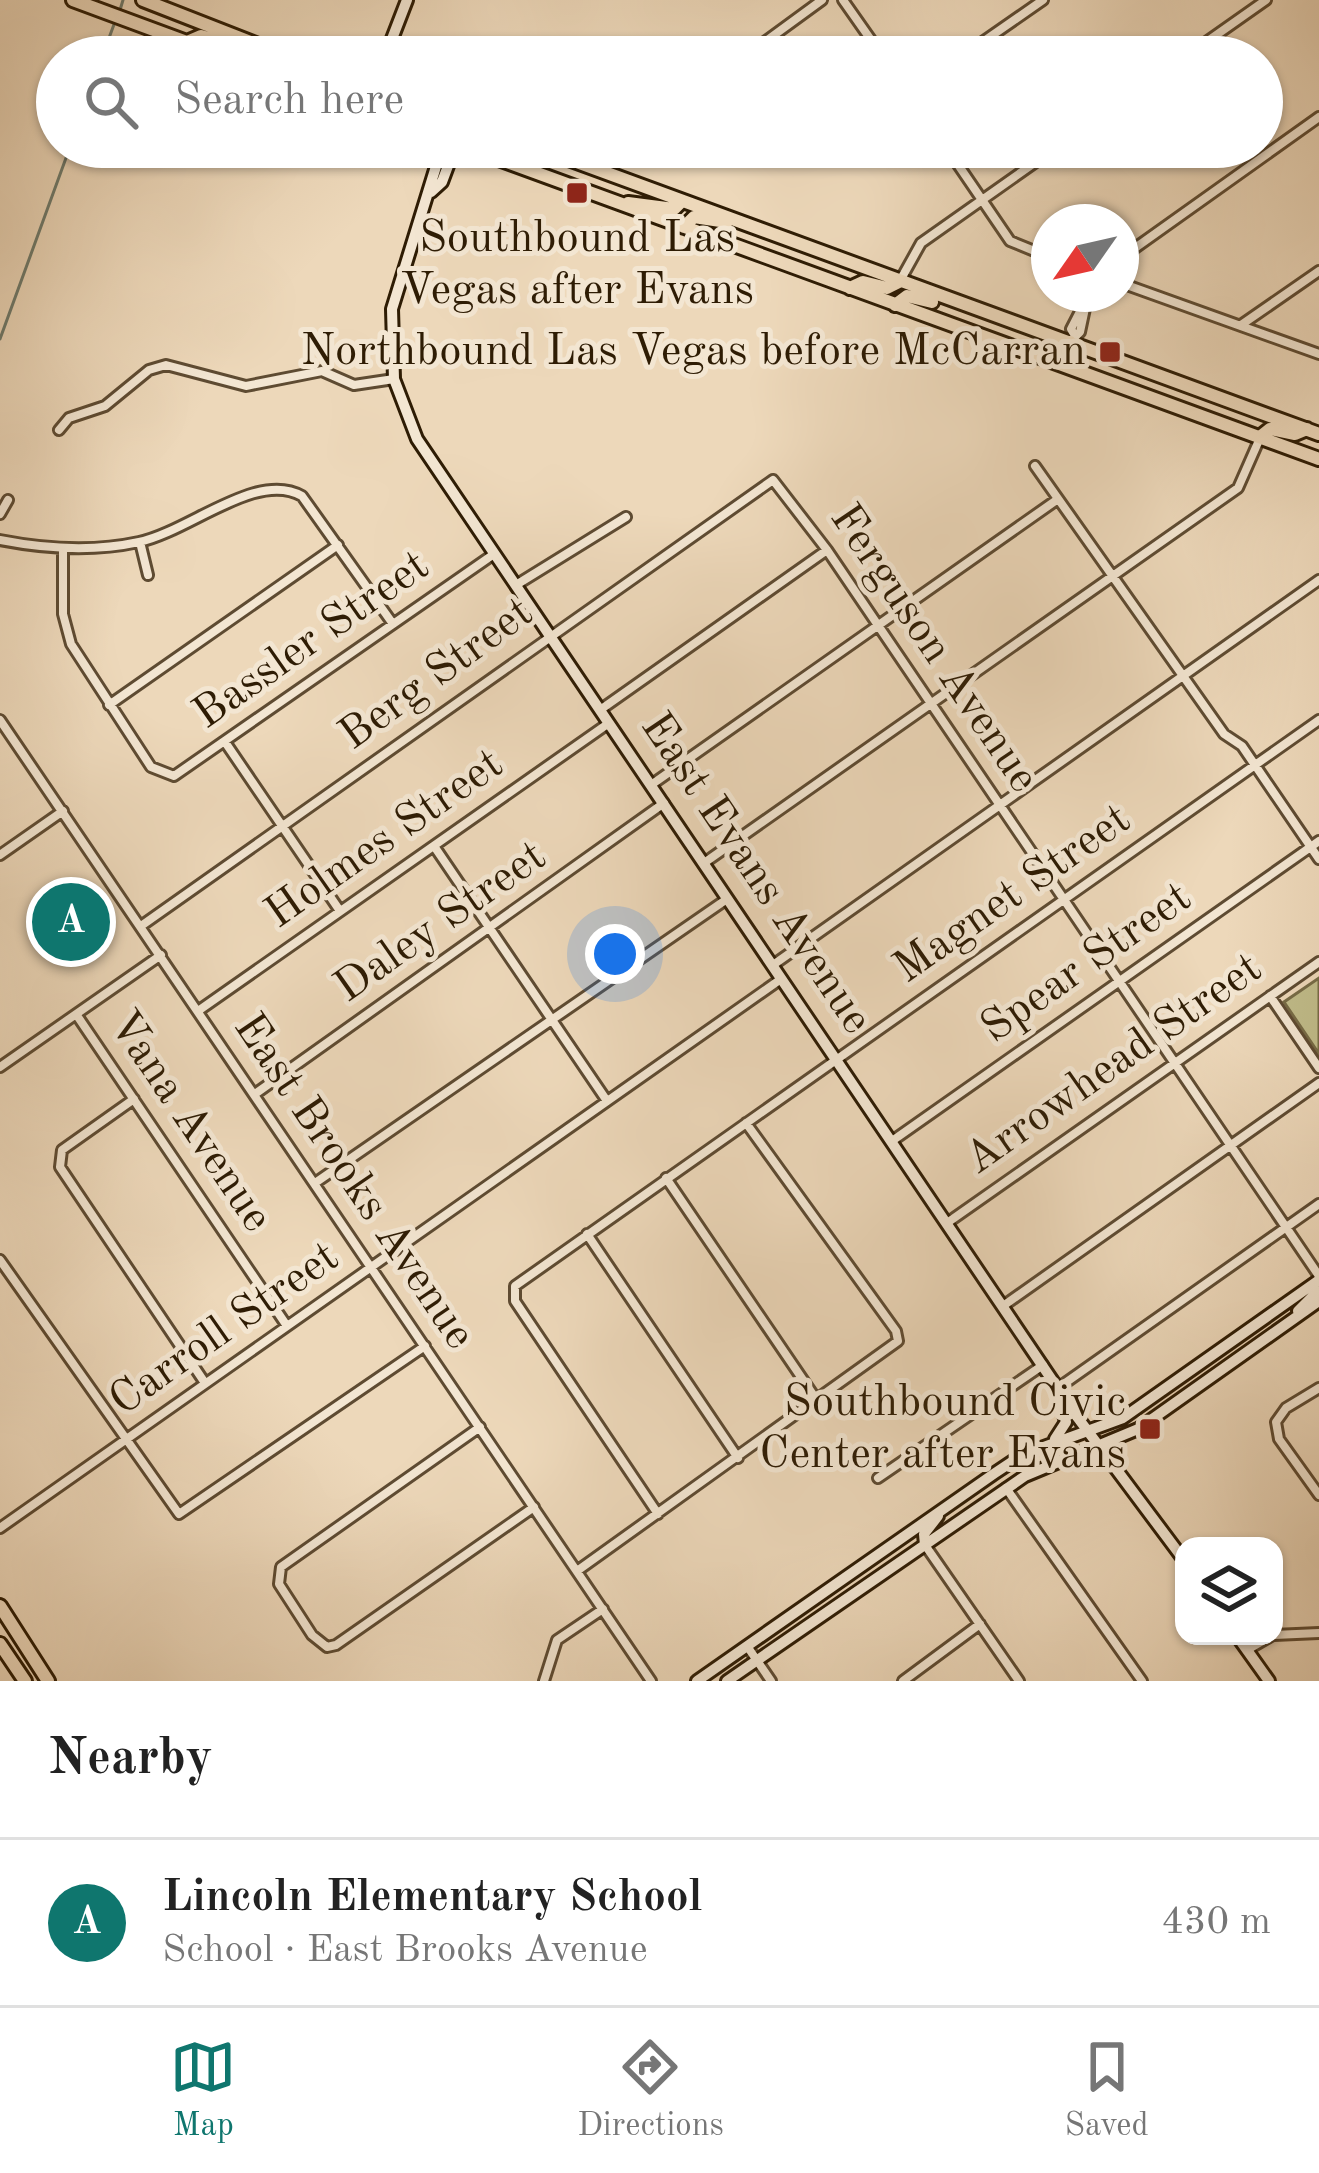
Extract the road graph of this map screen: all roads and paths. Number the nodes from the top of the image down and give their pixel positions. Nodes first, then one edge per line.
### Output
1 (74, 0) edge
2 (143, 0) edge
3 (407, 0) edge
4 (822, 0) edge
5 (843, 0) edge
6 (1043, 0) edge
7 (1266, 0) edge
8 (171, 36) edge
9 (234, 36) edge
10 (393, 36) edge
11 (773, 36) edge
12 (868, 36) edge
13 (992, 36) edge
14 (1215, 36) edge
15 (1319, 117) edge
16 (1283, 143) edge
17 (434, 168) edge
18 (447, 168) edge
19 (523, 168) edge
20 (593, 168) edge
21 (960, 168) edge
22 (1027, 168) edge
23 (1247, 168) edge
24 (431, 192) junction
25 (982, 200) junction
26 (682, 201) junction
27 (621, 204) junction
28 (734, 220) junction
29 (684, 227) junction
30 (1139, 245) edge
31 (1031, 250) edge
32 (1319, 271) edge
33 (901, 281) junction
34 (850, 288) junction
35 (1139, 289) edge
36 (951, 301) junction
37 (895, 304) junction
38 (1080, 312) edge
39 (1241, 326) junction
40 (1072, 338) junction
41 (1021, 350) junction
42 (1319, 354) edge
43 (394, 379) junction
44 (59, 430) dead end
45 (1313, 432) edge
46 (1260, 437) junction
47 (1316, 457) edge
48 (1035, 466) dead end
49 (773, 480) joint
50 (1058, 499) junction
51 (8, 500) dead end
52 (0, 514) edge
53 (626, 517) dead end
54 (0, 540) edge
55 (140, 542) junction
56 (338, 545) junction
57 (64, 548) junction
58 (826, 550) junction
59 (494, 554) junction
60 (148, 575) dead end
61 (1112, 576) junction
62 (1319, 580) edge
63 (516, 585) junction
64 (393, 624) junction
65 (878, 626) junction
66 (550, 636) junction
67 (1182, 676) junction
68 (931, 704) junction
69 (109, 705) junction
70 (600, 710) junction
71 (0, 720) edge
72 (1319, 720) edge
73 (609, 723) junction
74 (225, 742) junction
75 (1255, 765) junction
76 (651, 785) junction
77 (664, 803) junction
78 (999, 805) junction
79 (63, 812) junction
80 (283, 827) junction
81 (1315, 844) edge
82 (434, 846) junction
83 (0, 855) edge
84 (1319, 859) edge
85 (704, 863) junction
86 (728, 898) junction
87 (1063, 900) junction
88 (340, 911) junction
89 (141, 926) junction
90 (490, 929) junction
91 (160, 955) junction
92 (1319, 962) edge
93 (773, 965) junction
94 (782, 978) junction
95 (1119, 982) junction
96 (1270, 996) junction
97 (198, 1011) junction
98 (76, 1014) junction
99 (551, 1018) junction
100 (837, 1059) junction
101 (1174, 1064) junction
102 (0, 1067) edge
103 (1319, 1068) edge
104 (1319, 1083) edge
105 (255, 1094) junction
106 (134, 1099) junction
107 (607, 1101) junction
108 (746, 1123) junction
109 (892, 1141) junction
110 (1230, 1146) junction
111 (666, 1178) junction
112 (315, 1183) junction
113 (1319, 1204) edge
114 (947, 1223) junction
115 (1286, 1228) junction
116 (587, 1234) junction
117 (0, 1260) edge
118 (371, 1267) junction
119 (1319, 1278) edge
120 (1319, 1290) edge
121 (1319, 1301) edge
122 (1003, 1306) junction
123 (287, 1326) junction
124 (1284, 1326) junction
125 (425, 1346) junction
126 (1043, 1365) junction
127 (206, 1383) junction
128 (1056, 1385) junction
129 (1319, 1388) edge
130 (818, 1402) junction
131 (480, 1427) junction
132 (1090, 1431) junction
133 (123, 1441) junction
134 (1102, 1445) junction
135 (1040, 1449) junction
136 (738, 1458) junction
137 (878, 1478) dead end
138 (1006, 1488) junction
139 (1319, 1495) edge
140 (534, 1507) junction
141 (944, 1508) junction
142 (658, 1514) junction
143 (0, 1528) edge
144 (925, 1545) junction
145 (1175, 1547) edge
146 (577, 1571) junction
147 (0, 1606) edge
148 (603, 1610) junction
149 (0, 1623) edge
150 (980, 1624) junction
151 (1319, 1633) edge
152 (1283, 1635) edge
153 (0, 1644) edge
154 (1243, 1645) edge
155 (1256, 1645) edge
156 (747, 1646) junction
157 (1247, 1651) junction
158 (33, 1657) junction
159 (757, 1661) junction
160 (28, 1681) edge
161 (48, 1681) edge
162 (544, 1681) edge
163 (651, 1681) edge
164 (697, 1681) edge
165 (727, 1681) edge
166 (771, 1681) edge
167 (903, 1681) edge
168 (1019, 1681) edge
169 (1142, 1681) edge
170 (1269, 1681) edge

1 - 8 main road
2 - 9 main road
3 - 10 street
4 - 11 street
5 - 12 street
6 - 13 street
7 - 14 street
15 - 16 street
17 - 24 street, East Evans Avenue
18 - 24 street, East Evans Avenue
19 - 27 main road
20 - 26 main road
21 - 25 street
22 - 25 street
23 - 30 street
24 - 43 street, East Evans Avenue
25 - 31 street
25 - 33 street
26 - 27 main road
26 - 28 main road
27 - 29 main road
28 - 29 main road
28 - 33 main road
29 - 34 main road
32 - 39 street
33 - 34 main road
33 - 36 main road
34 - 37 main road
35 - 39 street
36 - 37 main road
36 - 40 main road
37 - 41 main road
38 - 40 street
39 - 42 street
40 - 41 main road
40 - 45 main road
41 - 46 main road
43 - 44 street
43 - 59 street, East Evans Avenue
45 - 46 main road
46 - 47 main road
46 - 61 street
48 - 50 street
49 - 58 street, Ferguson Avenue
49 - 66 street, Berg Street
50 - 61 street
50 - 65 street
51 - 52 street
53 - 63 street
54 - 57 street
55 - 56 street
55 - 57 street
55 - 60 street
56 - 64 street
56 - 69 street
57 - 69 street
58 - 65 street, Ferguson Avenue
58 - 70 street
59 - 63 street, East Evans Avenue
59 - 64 street, Bassler Street
61 - 67 street
61 - 68 street
62 - 67 street
63 - 66 street, East Evans Avenue
64 - 74 street, Bassler Street
65 - 68 street, Ferguson Avenue
65 - 76 street
66 - 70 street, East Evans Avenue
66 - 80 street, Berg Street
67 - 75 street
67 - 78 street
68 - 78 street, Ferguson Avenue
68 - 85 street
69 - 74 street, Bassler Street
70 - 73 street, East Evans Avenue
71 - 79 street, East Brooks Avenue
72 - 75 street, Magnet Street
73 - 76 street, East Evans Avenue
73 - 82 street, Holmes Street
74 - 80 street
75 - 81 street
75 - 87 street, Magnet Street
76 - 77 street, East Evans Avenue
77 - 85 street, East Evans Avenue
77 - 90 street, Daley Street
78 - 87 street, Ferguson Avenue
78 - 93 street
79 - 83 street
79 - 89 street, East Brooks Avenue
80 - 88 street
80 - 89 street, Berg Street
81 - 84 street
81 - 95 street, Spear Street
82 - 88 street, Holmes Street
82 - 90 street
85 - 86 street, East Evans Avenue
86 - 93 street, East Evans Avenue
86 - 99 street
87 - 95 street, Ferguson Avenue
87 - 100 street, Magnet Street
88 - 97 street, Holmes Street
89 - 91 street, East Brooks Avenue
90 - 99 street
90 - 105 street, Daley Street
91 - 97 street, East Brooks Avenue
91 - 98 street
92 - 96 street, Arrowhead Street
93 - 94 street, East Evans Avenue
94 - 100 street, East Evans Avenue
94 - 107 street, Carroll Street
95 - 101 street, Ferguson Avenue
95 - 109 street, Spear Street
96 - 101 street, Arrowhead Street
96 - 103 street
97 - 105 street, East Brooks Avenue
98 - 102 street
98 - 106 street, Vana Avenue
99 - 107 street
99 - 112 street
100 - 108 street, Magnet Street
100 - 109 street, East Evans Avenue
101 - 110 street, Ferguson Avenue
101 - 114 street, Arrowhead Street
104 - 110 street
105 - 112 street, East Brooks Avenue
106 - 123 street, Vana Avenue
106 - 127 street
107 - 118 street, Carroll Street
108 - 111 street, Magnet Street
108 - 130 street
109 - 114 street, East Evans Avenue
110 - 115 street, Ferguson Avenue
110 - 122 street
111 - 116 street, Magnet Street
111 - 130 street
112 - 118 street, East Brooks Avenue
113 - 115 street
114 - 122 street, East Evans Avenue
115 - 119 street, Ferguson Avenue
115 - 128 street
116 - 136 street
116 - 142 street, Magnet Street
117 - 133 street
118 - 123 street, Carroll Street
118 - 125 street, East Brooks Avenue
119 - 132 street
120 - 124 street
121 - 124 street
122 - 126 street, East Evans Avenue
123 - 127 street, Carroll Street
124 - 134 street
125 - 131 street, East Brooks Avenue
125 - 133 street
126 - 128 street, East Evans Avenue
126 - 137 street
127 - 133 street, Carroll Street
128 - 132 street, East Evans Avenue
128 - 135 street
129 - 139 street
130 - 136 street
131 - 140 street, East Brooks Avenue
131 - 140 street
132 - 134 street, East Evans Avenue
132 - 135 street
133 - 143 street, Carroll Street
134 - 138 street
134 - 145 street, East Evans Avenue
135 - 141 street
136 - 142 street
138 - 144 street
138 - 169 street
140 - 146 street, East Brooks Avenue
141 - 144 street
141 - 156 street
142 - 146 street
144 - 150 street
144 - 159 street
146 - 148 street, East Brooks Avenue
147 - 158 main road
148 - 162 street
148 - 163 street, East Brooks Avenue
149 - 158 main road
150 - 167 street
150 - 168 street
151 - 152 street
153 - 160 main road
154 - 157 street
155 - 157 street
156 - 159 street
156 - 164 street
157 - 170 street
158 - 161 main road
159 - 165 street
159 - 166 street

